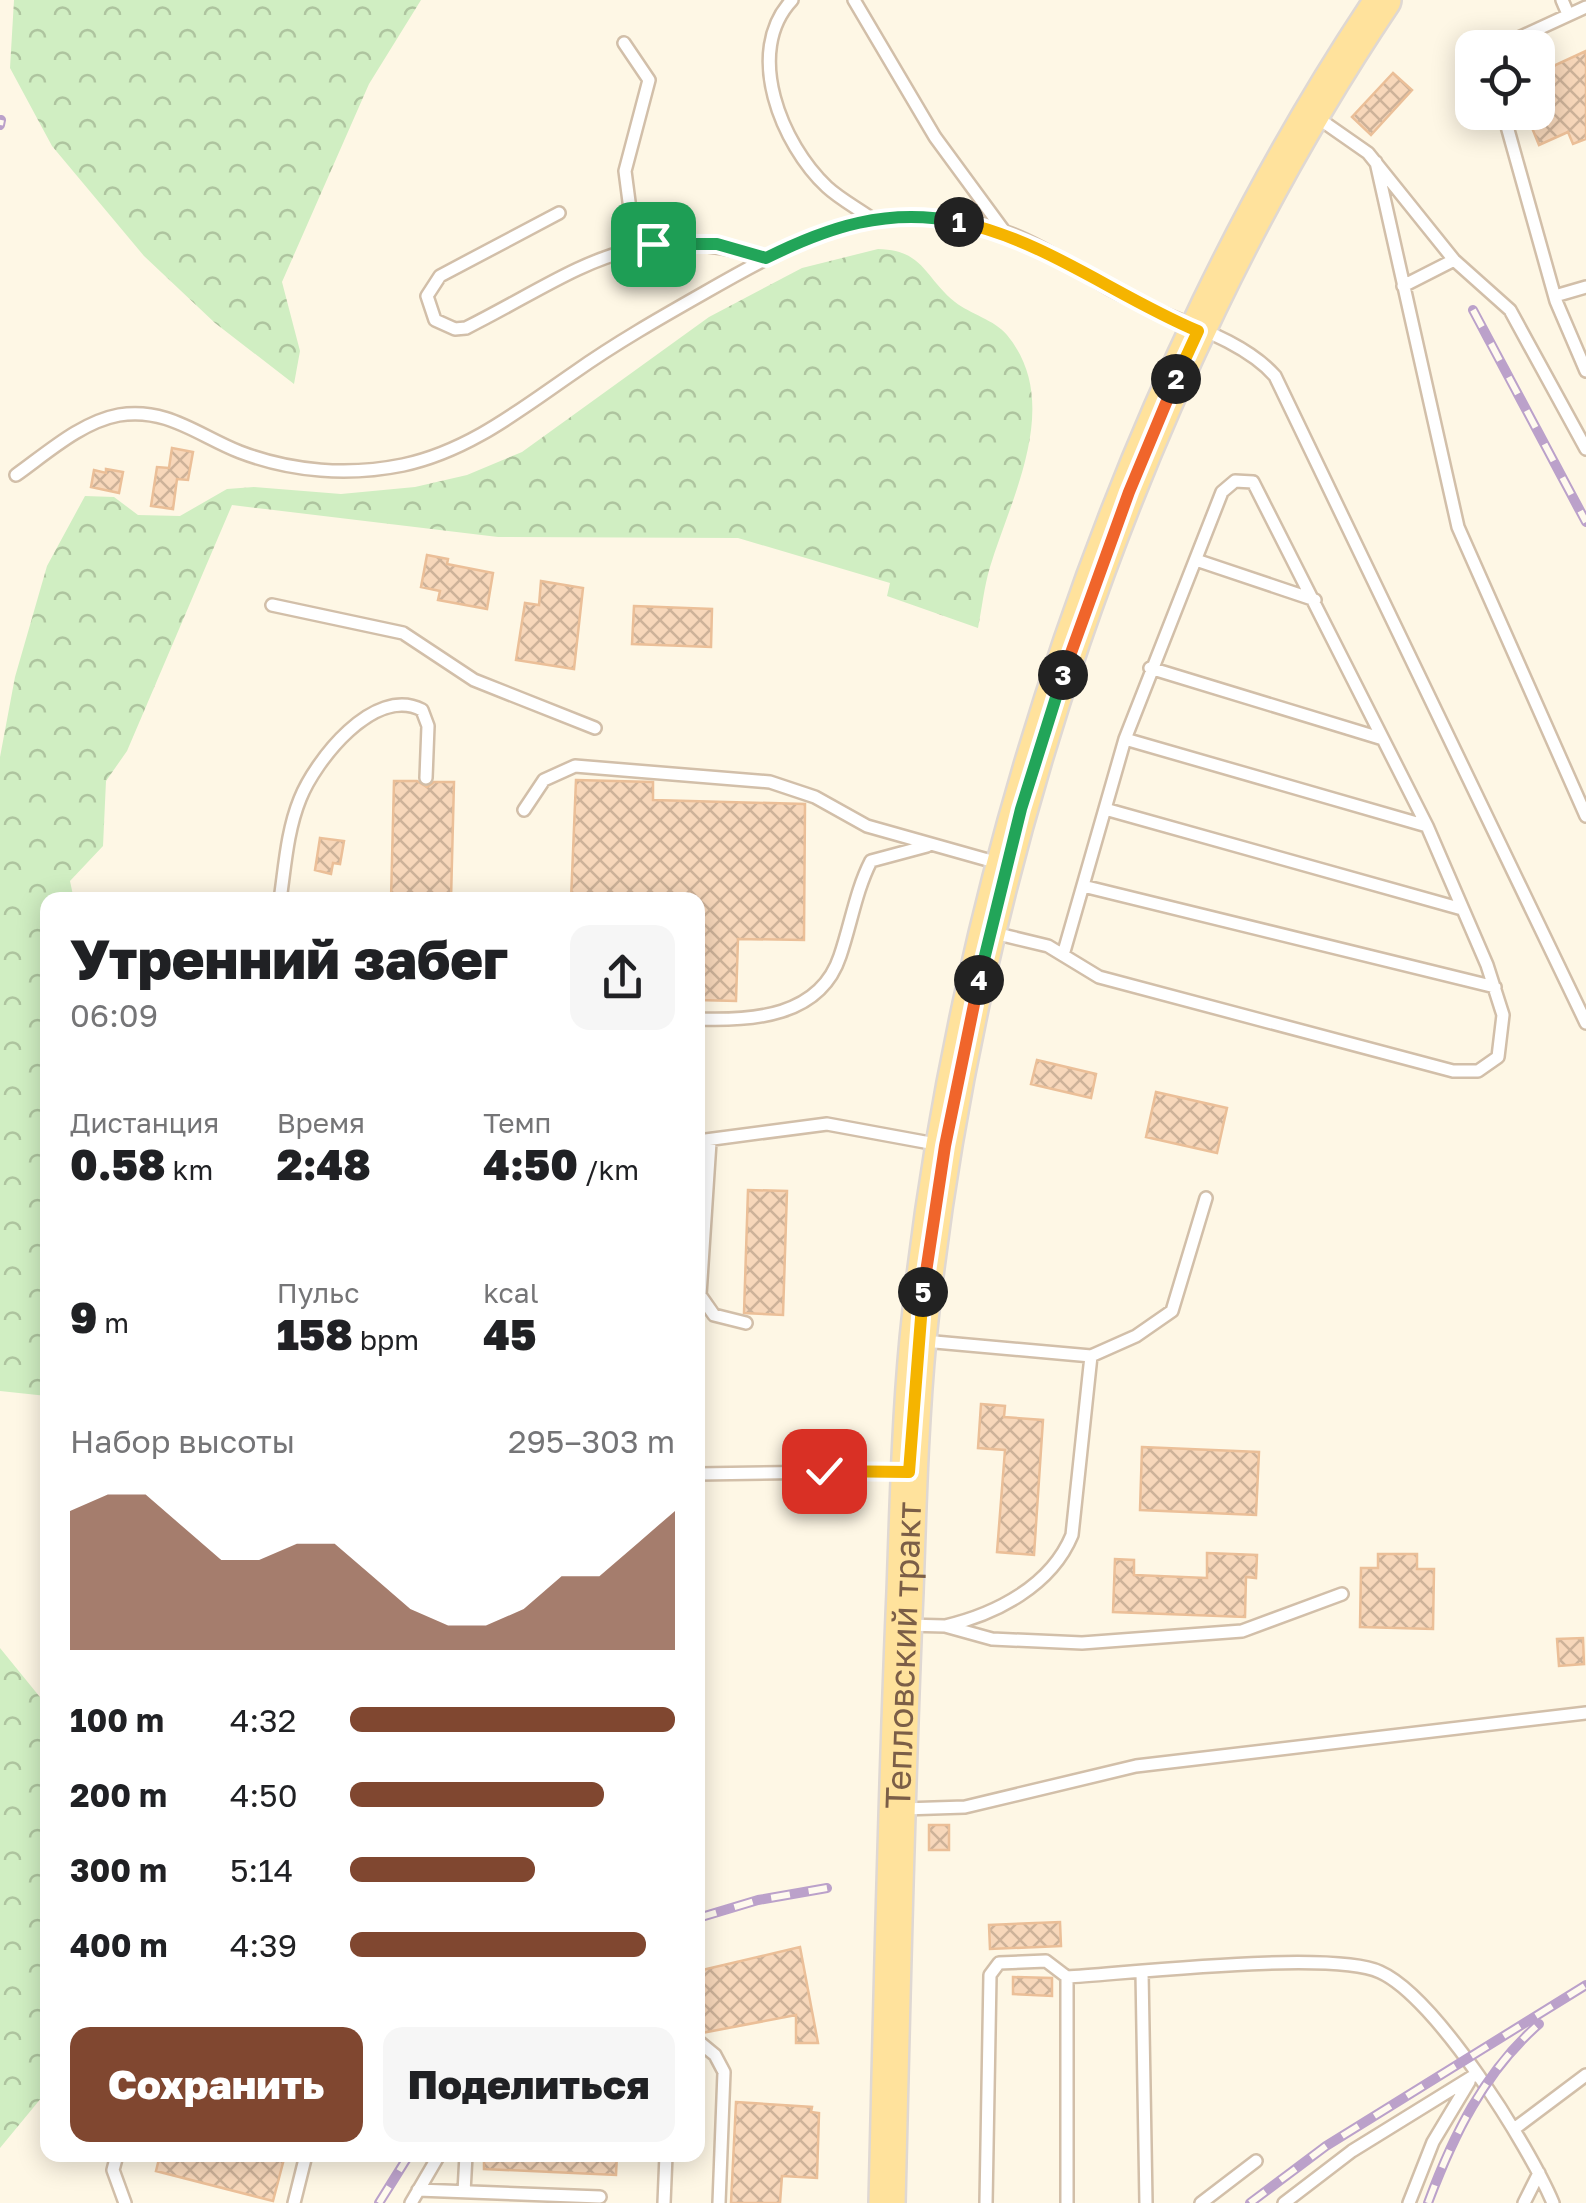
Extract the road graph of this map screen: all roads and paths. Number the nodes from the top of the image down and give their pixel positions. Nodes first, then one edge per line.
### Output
1 (792, 0) edge
2 (1383, 0) edge
3 (1562, 0) edge
4 (857, 1) edge
5 (1586, 7) edge
6 (1568, 14) junction
7 (1535, 30) edge
8 (624, 43) dead end
9 (1310, 114) junction
10 (1507, 130) edge
11 (1376, 162) junction
12 (559, 213) dead end
13 (871, 218) junction
14 (1004, 231) junction
15 (641, 247) junction
16 (766, 258) junction
17 (1454, 260) junction
18 (1402, 286) junction
19 (1586, 288) edge
20 (1555, 296) junction
21 (1198, 331) junction
22 (1586, 371) edge
23 (1586, 449) edge
24 (16, 475) dead end
25 (1196, 560) junction
26 (1315, 600) junction
27 (272, 605) dead end
28 (1150, 668) junction
29 (594, 728) dead end
30 (1125, 739) junction
31 (1383, 739) junction
32 (426, 778) dead end
33 (1106, 809) junction
34 (524, 810) dead end
35 (1586, 816) edge
36 (1426, 826) junction
37 (931, 846) junction
38 (1006, 865) junction
39 (1083, 886) junction
40 (282, 892) edge
41 (1462, 909) junction
42 (990, 932) junction
43 (1063, 955) junction
44 (1495, 988) junction
45 (705, 1019) edge
46 (1586, 1023) edge
47 (705, 1142) edge
48 (945, 1146) junction
49 (1206, 1198) dead end
50 (705, 1304) edge
51 (746, 1323) dead end
52 (918, 1340) junction
53 (1092, 1356) junction
54 (909, 1472) junction
55 (705, 1474) edge
56 (1342, 1594) dead end
57 (903, 1624) junction
58 (945, 1626) junction
59 (1586, 1714) edge
60 (896, 1809) junction
61 (1142, 1972) junction
62 (1067, 1977) junction
63 (705, 2047) edge
64 (1586, 2074) edge
65 (1475, 2075) junction
66 (1514, 2129) junction
67 (1256, 2161) dead end
68 (115, 2162) edge
69 (304, 2162) edge
70 (435, 2162) edge
71 (466, 2162) edge
72 (666, 2162) edge
73 (1539, 2172) junction
74 (418, 2190) junction
75 (464, 2192) junction
76 (600, 2197) dead end
77 (125, 2203) edge
78 (294, 2203) edge
79 (411, 2203) edge
80 (664, 2203) edge
81 (719, 2203) edge
82 (888, 2203) edge
83 (986, 2203) edge
84 (1067, 2203) edge
85 (1146, 2203) edge
86 (1200, 2203) edge
87 (1284, 2203) edge
88 (1409, 2203) edge
89 (1524, 2203) edge
90 (1553, 2203) edge

1 - 13 lane
2 - 9 main road, Тепловский тракт
3 - 6 lane
4 - 14 lane
5 - 6 lane
6 - 7 lane
8 - 15 lane
9 - 11 lane
9 - 21 main road, Тепловский тракт
10 - 20 lane
11 - 17 lane
11 - 18 lane
12 - 15 lane
13 - 14 lane
13 - 16 lane
14 - 21 lane
15 - 16 lane
16 - 24 lane
17 - 18 lane
17 - 23 lane
18 - 35 lane
19 - 20 lane
20 - 22 lane
21 - 38 main road, Тепловский тракт
21 - 46 lane
25 - 26 lane
25 - 26 lane
25 - 28 lane
26 - 31 lane
27 - 29 lane
28 - 30 lane
28 - 31 lane
30 - 33 lane
30 - 36 lane
31 - 36 lane
32 - 40 lane
33 - 39 lane
33 - 41 lane
34 - 37 lane
36 - 41 lane
37 - 38 lane
37 - 45 lane
38 - 42 main road, Тепловский тракт
39 - 43 lane
39 - 44 lane
41 - 44 lane
42 - 43 lane
42 - 48 main road, Тепловский тракт
43 - 44 lane
47 - 48 lane
48 - 52 main road, Тепловский тракт
49 - 53 lane
50 - 51 lane
52 - 53 lane
52 - 54 main road, Тепловский тракт
53 - 58 lane
54 - 55 lane
54 - 57 main road, Тепловский тракт
56 - 58 lane
57 - 58 lane
57 - 60 main road, Тепловский тракт
59 - 60 lane
60 - 82 main road, Тепловский тракт
61 - 62 lane
61 - 65 lane
61 - 85 lane
62 - 83 lane
62 - 84 lane
63 - 81 lane
64 - 66 lane
65 - 66 lane
65 - 87 lane
65 - 88 lane
66 - 73 lane
67 - 86 lane
68 - 77 lane
69 - 78 lane
70 - 74 lane
71 - 75 lane
72 - 80 lane
73 - 89 lane
73 - 90 lane
74 - 75 lane
74 - 79 lane
75 - 76 lane

